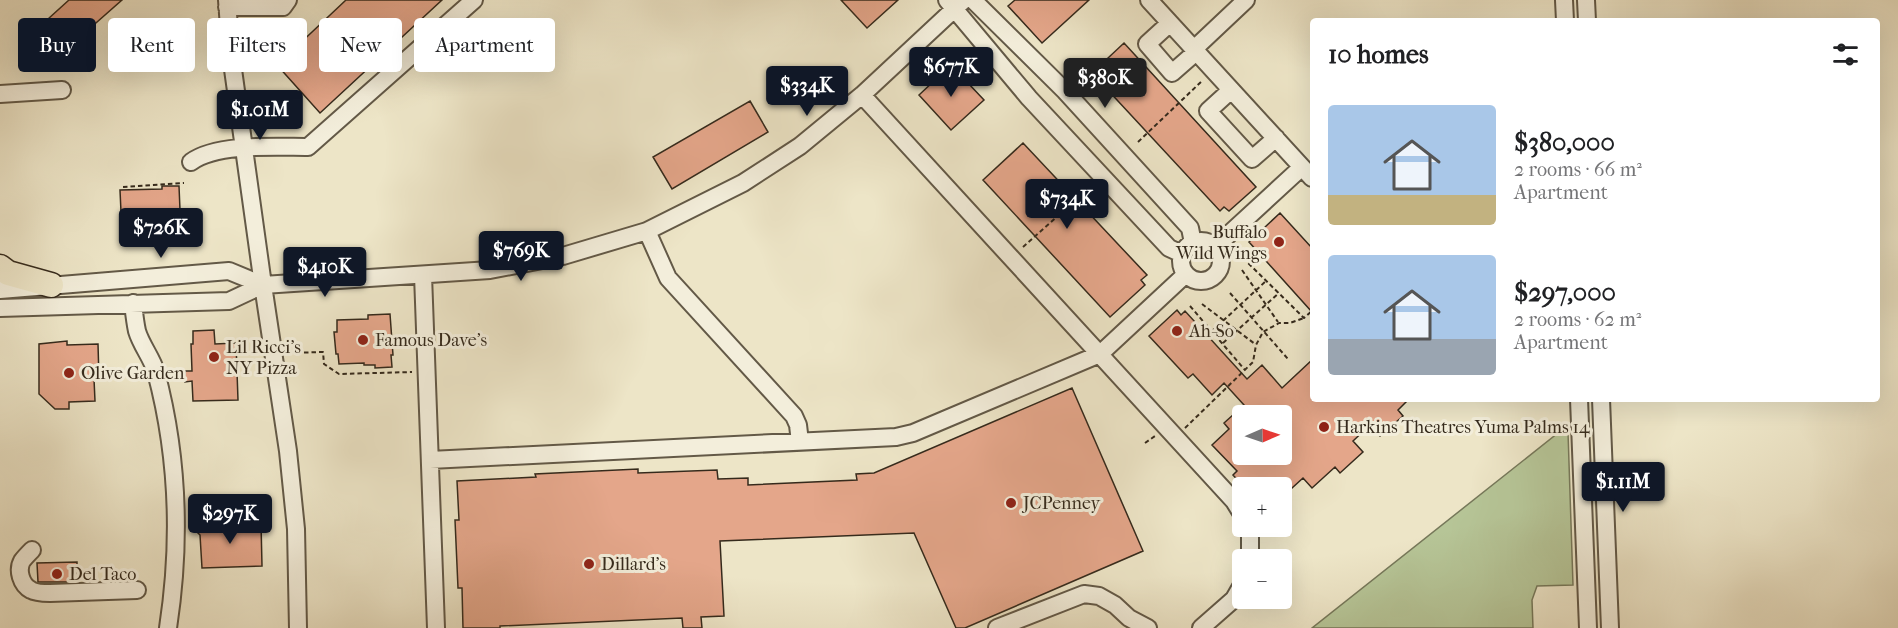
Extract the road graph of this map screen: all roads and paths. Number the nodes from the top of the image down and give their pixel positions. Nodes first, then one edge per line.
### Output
1 (288, 0) edge
2 (474, 0) edge
3 (973, 0) edge
4 (1149, 0) edge
5 (1246, 0) edge
6 (1564, 0) edge
7 (1586, 0) edge
8 (955, 3) edge
9 (227, 4) edge
10 (1565, 18) edge
11 (1587, 18) edge
12 (1170, 23) junction
13 (966, 49) dead end
14 (1195, 51) junction
15 (1203, 80) dead end
16 (929, 84) dead end
17 (62, 90) dead end
18 (1231, 90) junction
19 (0, 94) edge
20 (862, 95) junction
21 (1276, 138) junction
22 (1138, 142) dead end
23 (244, 148) junction
24 (191, 162) dead end
25 (1307, 172) edge
26 (184, 183) dead end
27 (123, 187) dead end
28 (1086, 191) dead end
29 (647, 231) junction
30 (1215, 247) junction
31 (1187, 248) junction
32 (1018, 252) dead end
33 (1243, 258) dead end
34 (0, 267) edge
35 (1242, 270) dead end
36 (1186, 274) junction
37 (423, 275) junction
38 (1266, 281) junction
39 (51, 285) junction
40 (263, 285) junction
41 (0, 290) edge
42 (1256, 290) junction
43 (1230, 293) dead end
44 (1279, 293) junction
45 (133, 303) junction
46 (1202, 304) dead end
47 (1240, 305) junction
48 (1266, 305) junction
49 (1190, 306) dead end
50 (0, 308) edge
51 (1310, 313) edge
52 (1251, 318) junction
53 (1304, 318) junction
54 (1224, 321) junction
55 (1279, 323) junction
56 (1237, 331) junction
57 (1212, 332) junction
58 (1263, 332) junction
59 (1223, 344) junction
60 (1256, 345) junction
61 (286, 353) dead end
62 (1100, 354) junction
63 (1288, 359) dead end
64 (1245, 370) junction
65 (415, 372) dead end
66 (1579, 402) edge
67 (1601, 402) edge
68 (1181, 432) dead end
69 (1158, 434) dead end
70 (800, 442) junction
71 (1145, 443) dead end
72 (430, 460) junction
73 (1232, 499) edge
74 (32, 550) dead end
75 (137, 590) dead end
76 (1232, 601) edge
77 (168, 628) edge
78 (298, 628) edge
79 (436, 628) edge
80 (997, 628) edge
81 (1148, 628) edge
82 (1201, 628) edge
83 (1588, 628) edge
84 (1610, 628) edge

1 - 9 street
2 - 23 street
3 - 31 street
4 - 12 street
5 - 14 street
6 - 10 street
7 - 11 street
8 - 20 street
8 - 31 street
9 - 23 street
12 - 14 street
12 - 14 street
13 - 16 path
14 - 18 street
15 - 22 path
17 - 19 street
18 - 21 street
18 - 21 street
20 - 29 street
20 - 62 street
21 - 25 street
23 - 24 street
23 - 40 street
25 - 30 street
26 - 27 path
28 - 32 path
29 - 37 street
29 - 70 street
30 - 31 street
30 - 36 street
31 - 36 street
33 - 38 path
34 - 39 highway
35 - 42 path
36 - 62 street
37 - 40 street
37 - 72 street
38 - 42 path
38 - 44 path
39 - 40 street
39 - 41 street
40 - 45 street
40 - 78 street
42 - 47 path
42 - 48 path
43 - 47 path
44 - 48 path
44 - 53 path
45 - 50 street
45 - 77 street
46 - 54 path
47 - 52 path
47 - 54 path
48 - 52 path
48 - 55 path
49 - 57 path
51 - 53 path
52 - 56 path
52 - 58 path
53 - 55 path
54 - 56 path
54 - 57 path
55 - 58 path
56 - 59 path
56 - 60 path
57 - 59 path
58 - 60 path
58 - 63 path
59 - 64 path
60 - 64 path
61 - 65 path
62 - 70 street
62 - 73 street
64 - 68 path
66 - 83 street
67 - 84 street
69 - 71 path
70 - 72 street
72 - 79 street
74 - 75 street
76 - 82 street
80 - 81 street

